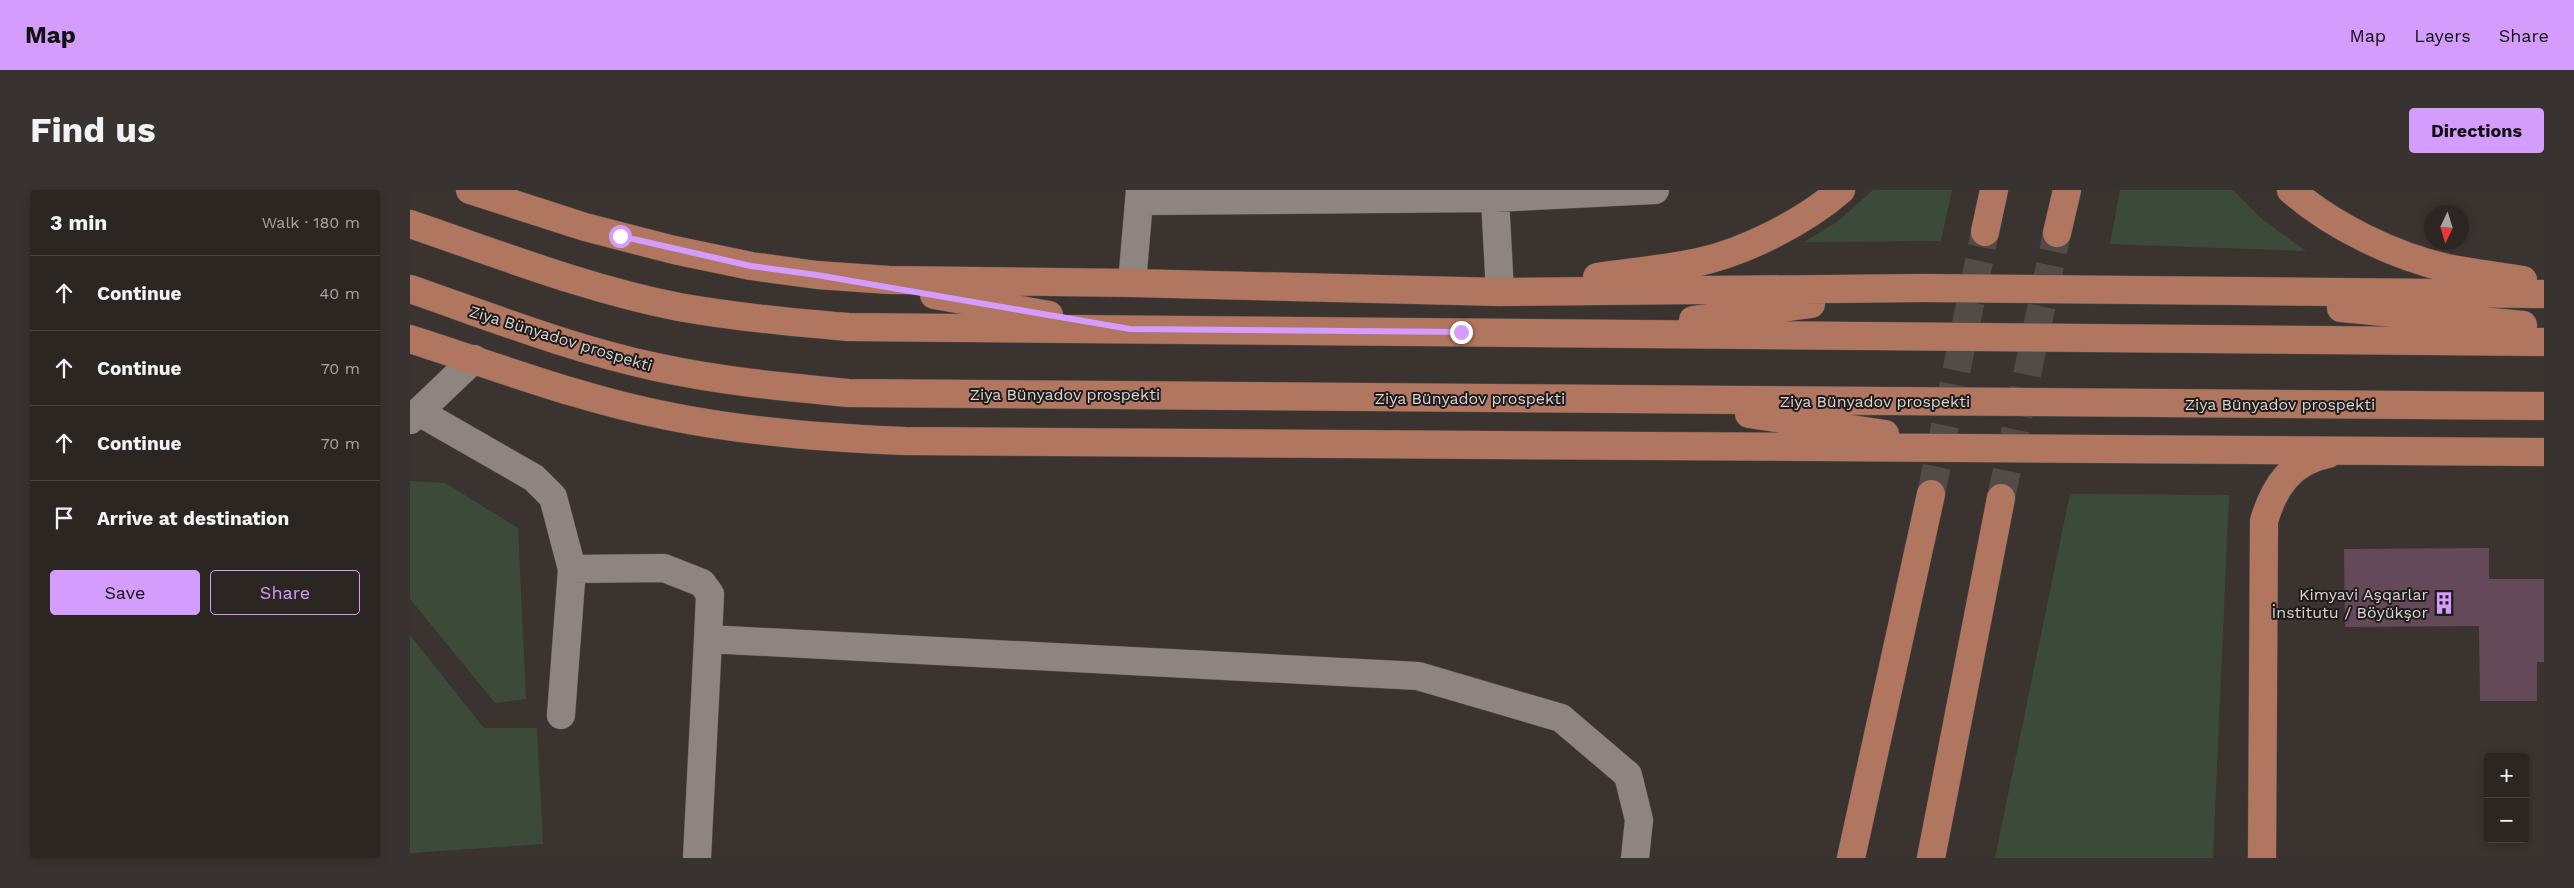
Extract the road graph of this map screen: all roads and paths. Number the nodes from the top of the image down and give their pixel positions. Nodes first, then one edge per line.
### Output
1 (470, 190) edge
2 (1655, 190) edge
3 (1841, 190) edge
4 (1994, 190) edge
5 (2067, 190) edge
6 (2292, 190) edge
7 (1140, 196) edge
8 (1496, 198) junction
9 (410, 224) edge
10 (1985, 232) tunnel mouth
11 (2057, 233) tunnel mouth
12 (817, 275) junction
13 (1132, 283) junction
14 (2544, 283) edge
15 (1924, 288) junction
16 (410, 289) edge
17 (2160, 290) junction
18 (1500, 292) junction
19 (2544, 294) edge
20 (410, 300) edge
21 (486, 315) junction
22 (2544, 328) edge
23 (1130, 329) junction
24 (1597, 334) junction
25 (410, 338) edge
26 (2544, 342) edge
27 (474, 359) junction
28 (1649, 399) junction
29 (2544, 406) edge
30 (415, 416) edge
31 (1982, 448) junction
32 (2356, 449) junction
33 (2544, 452) edge
34 (1931, 494) tunnel mouth
35 (2001, 498) tunnel mouth
36 (572, 569) junction
37 (708, 639) junction
38 (562, 715) dead end
39 (696, 858) edge
40 (1635, 858) edge
41 (1851, 858) edge
42 (1931, 858) edge
43 (2262, 858) edge

1 - 12 main road
2 - 8 lane
3 - 18 main road
4 - 10 main road
5 - 11 main road
6 - 14 main road
7 - 8 lane
7 - 13 lane
8 - 18 lane
9 - 23 main road
12 - 13 main road
12 - 23 main road
13 - 18 main road
15 - 17 main road
15 - 18 main road
15 - 24 main road
16 - 21 main road, Ziya Bünyadov prospekti
17 - 19 main road
17 - 22 main road
20 - 21 main road
21 - 28 main road, Ziya Bünyadov prospekti
23 - 24 main road
24 - 26 main road
25 - 27 main road
27 - 30 lane
27 - 31 main road
28 - 29 main road, Ziya Bünyadov prospekti
28 - 31 main road
30 - 36 lane
31 - 32 main road
32 - 33 main road
32 - 43 main road
34 - 41 main road
35 - 42 main road
36 - 37 lane
36 - 38 lane
37 - 39 lane
37 - 40 lane

